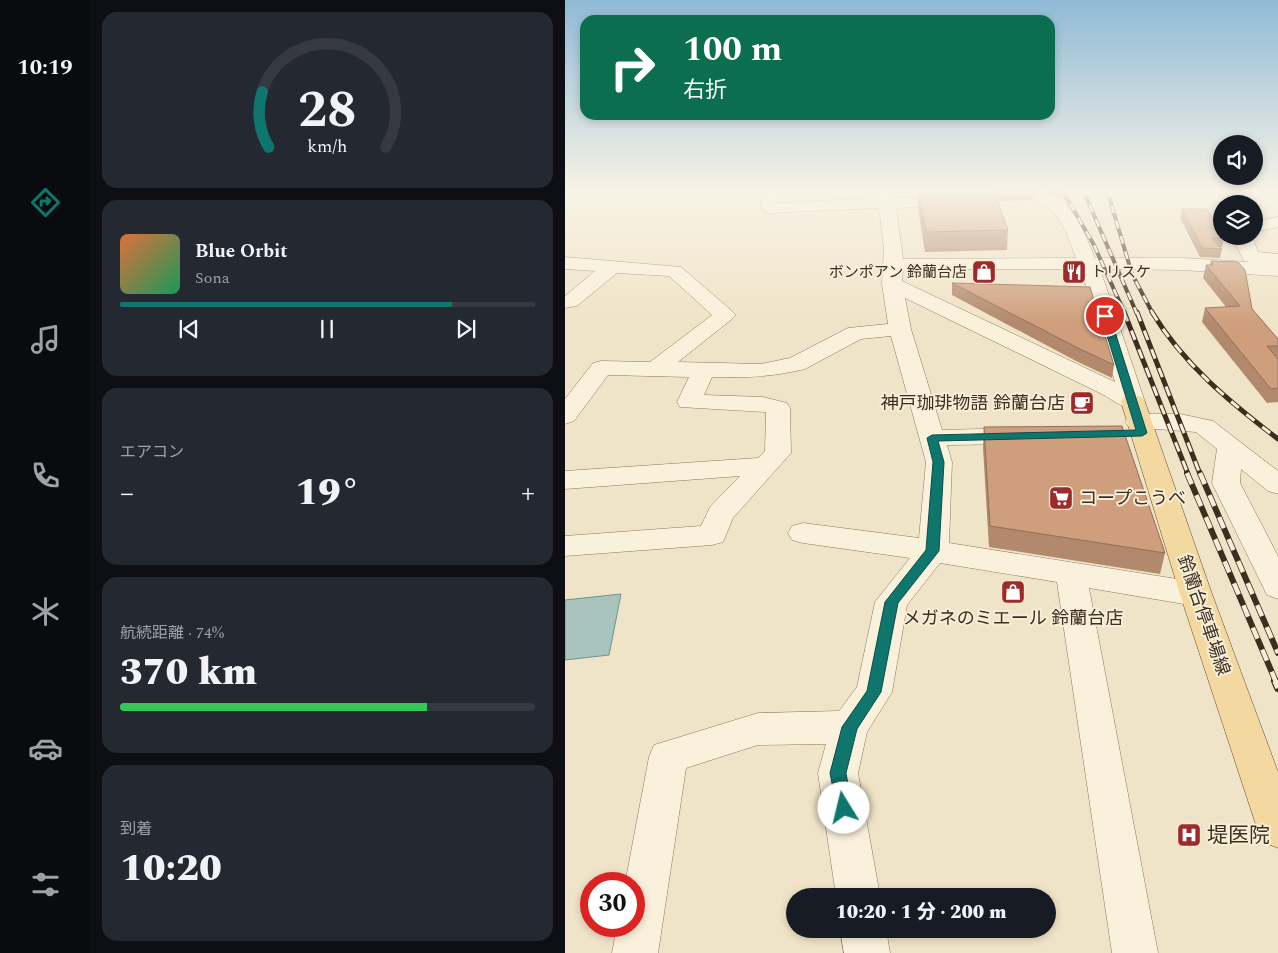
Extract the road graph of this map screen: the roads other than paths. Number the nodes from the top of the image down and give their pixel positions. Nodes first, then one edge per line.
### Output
1 (888, 234) edge
2 (1075, 234) edge
3 (1245, 245) edge
4 (1278, 260) edge
5 (565, 263) edge
6 (1089, 265) junction
7 (613, 266) junction
8 (1278, 270) edge
9 (893, 275) junction
10 (565, 302) edge
11 (901, 328) junction
12 (655, 369) junction
13 (705, 370) junction
14 (565, 416) edge
15 (1132, 423) junction
16 (1047, 435) edge
17 (932, 438) junction
18 (1230, 448) junction
19 (765, 466) junction
20 (565, 480) edge
21 (1278, 485) edge
22 (803, 533) dead end
23 (565, 546) edge
24 (933, 551) junction
25 (1071, 574) junction
26 (1278, 587) edge
27 (1196, 594) junction
28 (849, 727) junction
29 (1278, 828) edge
30 (857, 888) edge
31 (864, 938) edge
32 (635, 953) edge
33 (867, 953) edge
34 (1135, 953) edge

1 - 9 street
2 - 6 street
3 - 4 street
5 - 7 street
6 - 8 street
6 - 9 street
6 - 15 street
7 - 10 street
7 - 12 street
9 - 11 street
9 - 15 street
11 - 13 street
11 - 17 street
12 - 13 street
12 - 14 street
13 - 19 street
15 - 18 street
15 - 27 main road, 鈴蘭台停車場線
16 - 17 street
17 - 24 street
18 - 21 street
18 - 26 street
19 - 20 street
19 - 23 street
22 - 24 street
24 - 25 street
24 - 28 street
25 - 27 street
25 - 34 street
27 - 29 main road, 鈴蘭台停車場線
28 - 30 street
28 - 32 street
31 - 33 street

